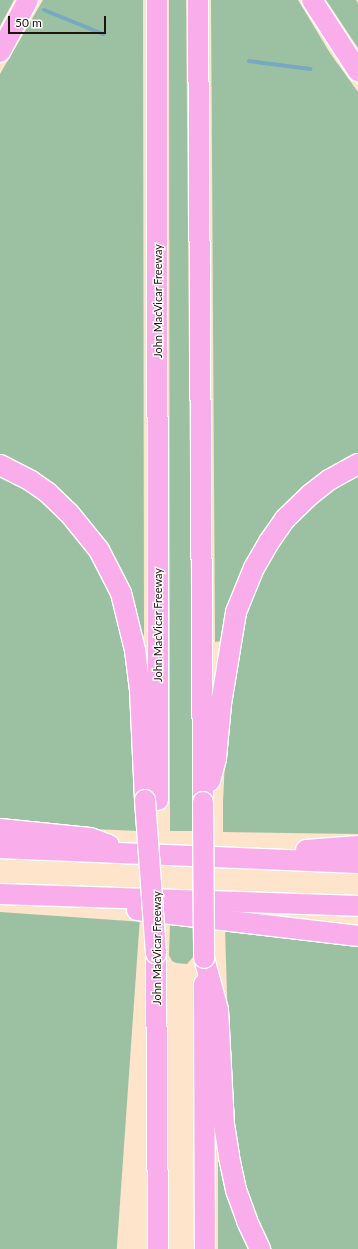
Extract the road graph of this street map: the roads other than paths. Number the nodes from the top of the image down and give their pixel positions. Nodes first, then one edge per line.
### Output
1 (28, 0) edge
2 (158, 0) edge
3 (198, 0) edge
4 (312, 0) edge
5 (0, 52) edge
6 (358, 72) edge
7 (358, 464) edge
8 (0, 465) edge
9 (152, 800) junction
10 (203, 802) junction
11 (0, 829) edge
12 (358, 846) edge
13 (0, 848) edge
14 (136, 854) junction
15 (201, 858) junction
16 (358, 863) edge
17 (2, 895) edge
18 (358, 906) edge
19 (358, 936) edge
20 (204, 958) junction
21 (158, 1249) edge
22 (205, 1249) edge
23 (260, 1249) edge

1 - 5 highway
2 - 9 highway, John MacVicar Freeway
3 - 10 highway
4 - 6 highway
7 - 10 highway
8 - 9 highway
9 - 21 highway, John MacVicar Freeway, bridge
10 - 20 highway, bridge
11 - 14 highway
12 - 15 highway
13 - 14 highway
14 - 15 highway
15 - 16 highway
17 - 18 highway
17 - 19 highway
20 - 22 highway
20 - 23 highway

